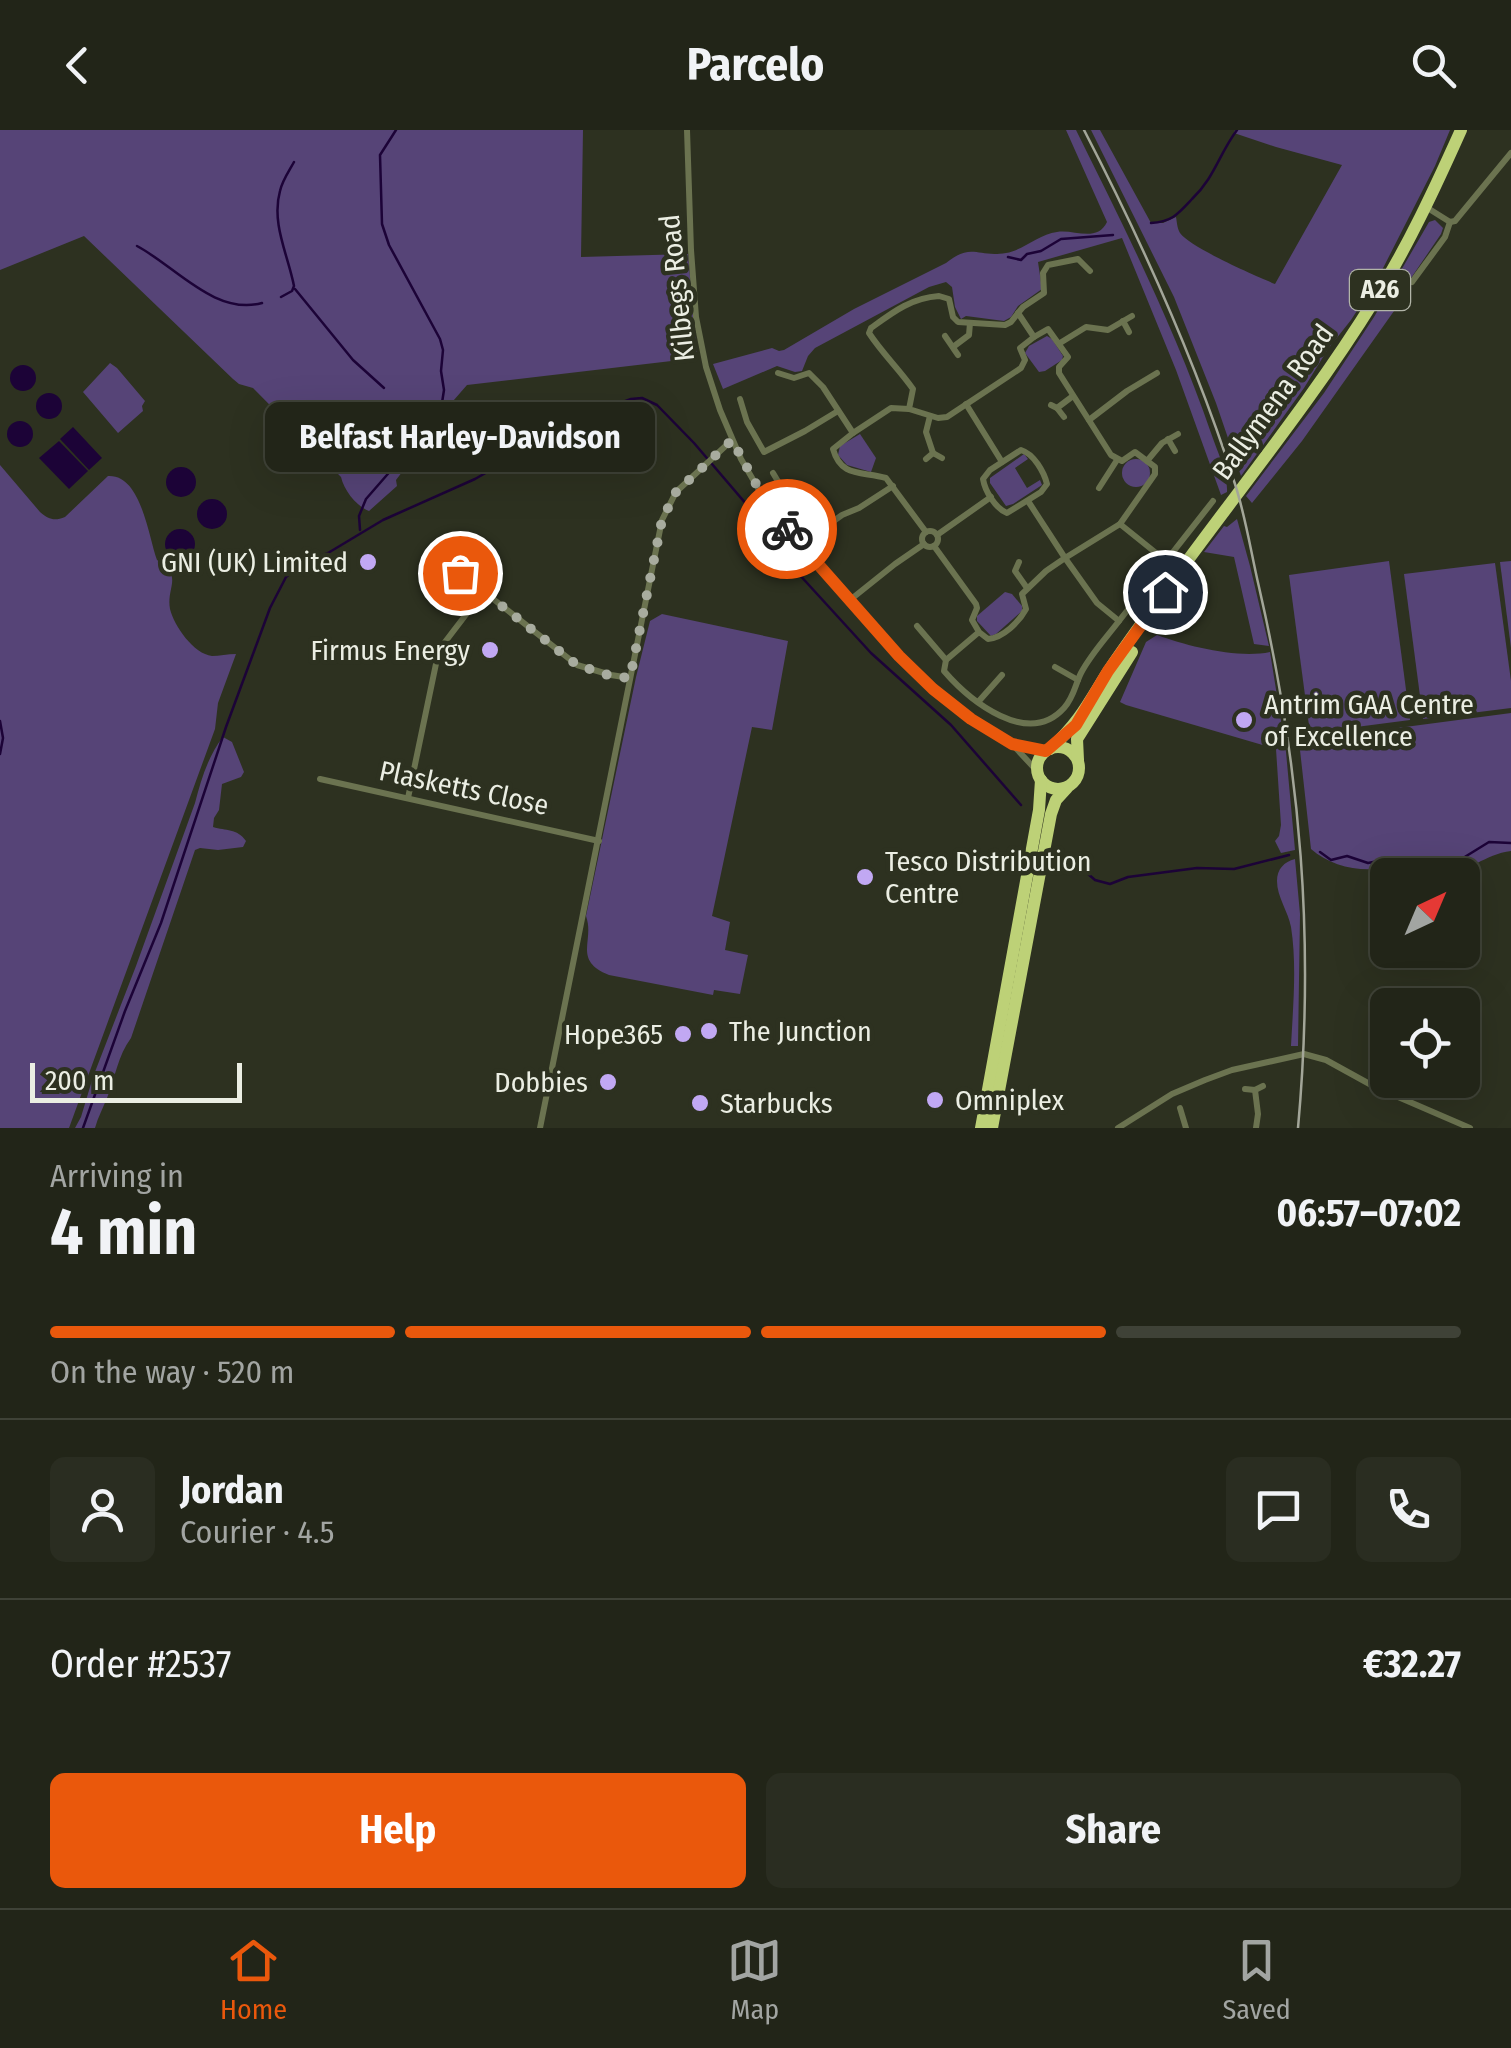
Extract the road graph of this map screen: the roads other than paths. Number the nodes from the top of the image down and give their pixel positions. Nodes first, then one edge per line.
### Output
1 (687, 130) edge
2 (1461, 130) edge
3 (1511, 153) edge
4 (1425, 206) junction
5 (1450, 222) junction
6 (1090, 270) dead end
7 (1412, 282) dead end
8 (1018, 313) junction
9 (1132, 316) dead end
10 (1123, 321) junction
11 (970, 323) junction
12 (859, 328) dead end
13 (870, 330) junction
14 (1130, 332) dead end
15 (945, 336) dead end
16 (1034, 337) junction
17 (1060, 343) junction
18 (952, 347) junction
19 (958, 355) dead end
20 (1142, 366) dead end
21 (778, 373) dead end
22 (1151, 377) junction
23 (1154, 391) dead end
24 (1073, 396) junction
25 (740, 399) dead end
26 (966, 404) junction
27 (909, 409) junction
28 (838, 411) junction
29 (930, 416) junction
30 (1064, 417) dead end
31 (1088, 420) junction
32 (853, 433) junction
33 (1178, 434) dead end
34 (732, 440) junction
35 (1168, 440) junction
36 (1174, 451) dead end
37 (717, 452) junction
38 (742, 458) junction
39 (942, 458) dead end
40 (1117, 459) junction
41 (1147, 460) junction
42 (1002, 462) junction
43 (774, 473) dead end
44 (892, 486) junction
45 (1098, 488) dead end
46 (991, 497) junction
47 (1028, 501) junction
48 (1213, 501) dead end
49 (1198, 502) dead end
50 (1206, 509) junction
51 (1120, 524) junction
52 (926, 532) junction
53 (937, 535) junction
54 (1202, 539) junction
55 (924, 544) junction
56 (934, 546) junction
57 (436, 554) dead end
58 (1065, 558) junction
59 (1166, 560) junction
60 (1019, 562) dead end
61 (1027, 588) junction
62 (484, 592) junction
63 (850, 600) junction
64 (1118, 621) junction
65 (917, 626) dead end
66 (979, 632) junction
67 (946, 660) junction
68 (1055, 667) dead end
69 (1002, 676) dead end
70 (630, 678) junction
71 (1078, 680) junction
72 (979, 702) junction
73 (1012, 744) junction
74 (1048, 750) junction
75 (1078, 760) junction
76 (1039, 776) junction
77 (320, 779) dead end
78 (1067, 788) junction
79 (408, 798) junction
80 (599, 840) junction
81 (1245, 1089) dead end
82 (1193, 1113) dead end
83 (540, 1128) edge
84 (981, 1128) edge
85 (992, 1128) edge
86 (1118, 1128) edge
87 (1186, 1128) edge
88 (1256, 1128) edge
89 (1470, 1128) edge

1 - 34 street, Kilbegs Road
2 - 4 highway, Ballymena Road / A26
3 - 5 street
4 - 5 street
4 - 54 highway, Ballymena Road / A26
5 - 7 street
6 - 8 street
8 - 11 street
8 - 16 street
9 - 10 street
10 - 14 street
10 - 17 street
11 - 13 street
11 - 18 street
12 - 13 street
13 - 27 street
15 - 18 street
16 - 17 street
16 - 26 street
17 - 24 street
18 - 19 street
20 - 22 street
21 - 28 street
22 - 23 street
22 - 31 street
24 - 30 street
24 - 31 street
25 - 28 street
26 - 29 street
26 - 42 street
27 - 29 street
27 - 32 street
28 - 32 street
29 - 39 street
31 - 40 street
32 - 44 street
33 - 35 street
34 - 37 street
34 - 38 street, Kilbegs Road
35 - 36 street
35 - 41 street
37 - 38 street
37 - 70 street
38 - 63 street, Kilbegs Road
40 - 41 street
40 - 45 street
41 - 51 street
42 - 46 street
42 - 47 street
43 - 44 street
44 - 52 street
46 - 47 street
46 - 53 street
47 - 58 street
48 - 50 street
49 - 50 street
50 - 59 street
51 - 58 street
51 - 59 street
52 - 53 street
52 - 55 street
53 - 56 street
54 - 74 highway, Ballymena Road / A26
54 - 75 highway, Ballymena Road / A26
55 - 56 street
55 - 63 street
56 - 66 street
57 - 62 street
58 - 61 street
58 - 64 street
59 - 64 street
60 - 61 street
61 - 66 street
62 - 70 street
62 - 79 street
63 - 73 street, Kilbegs Road
64 - 71 street
65 - 67 street
66 - 67 street
67 - 72 street
68 - 71 street
69 - 72 street
70 - 80 street
71 - 72 street
73 - 74 street, Kilbegs Road
73 - 76 street, Kilbegs Road
74 - 75 highway
74 - 76 highway, A26
75 - 78 highway, A26
76 - 78 highway
76 - 84 highway, A26
77 - 79 street, Plasketts Close
78 - 85 highway, A26
79 - 80 street, Plasketts Close
80 - 83 street
81 - 88 street
82 - 87 street
86 - 89 street

